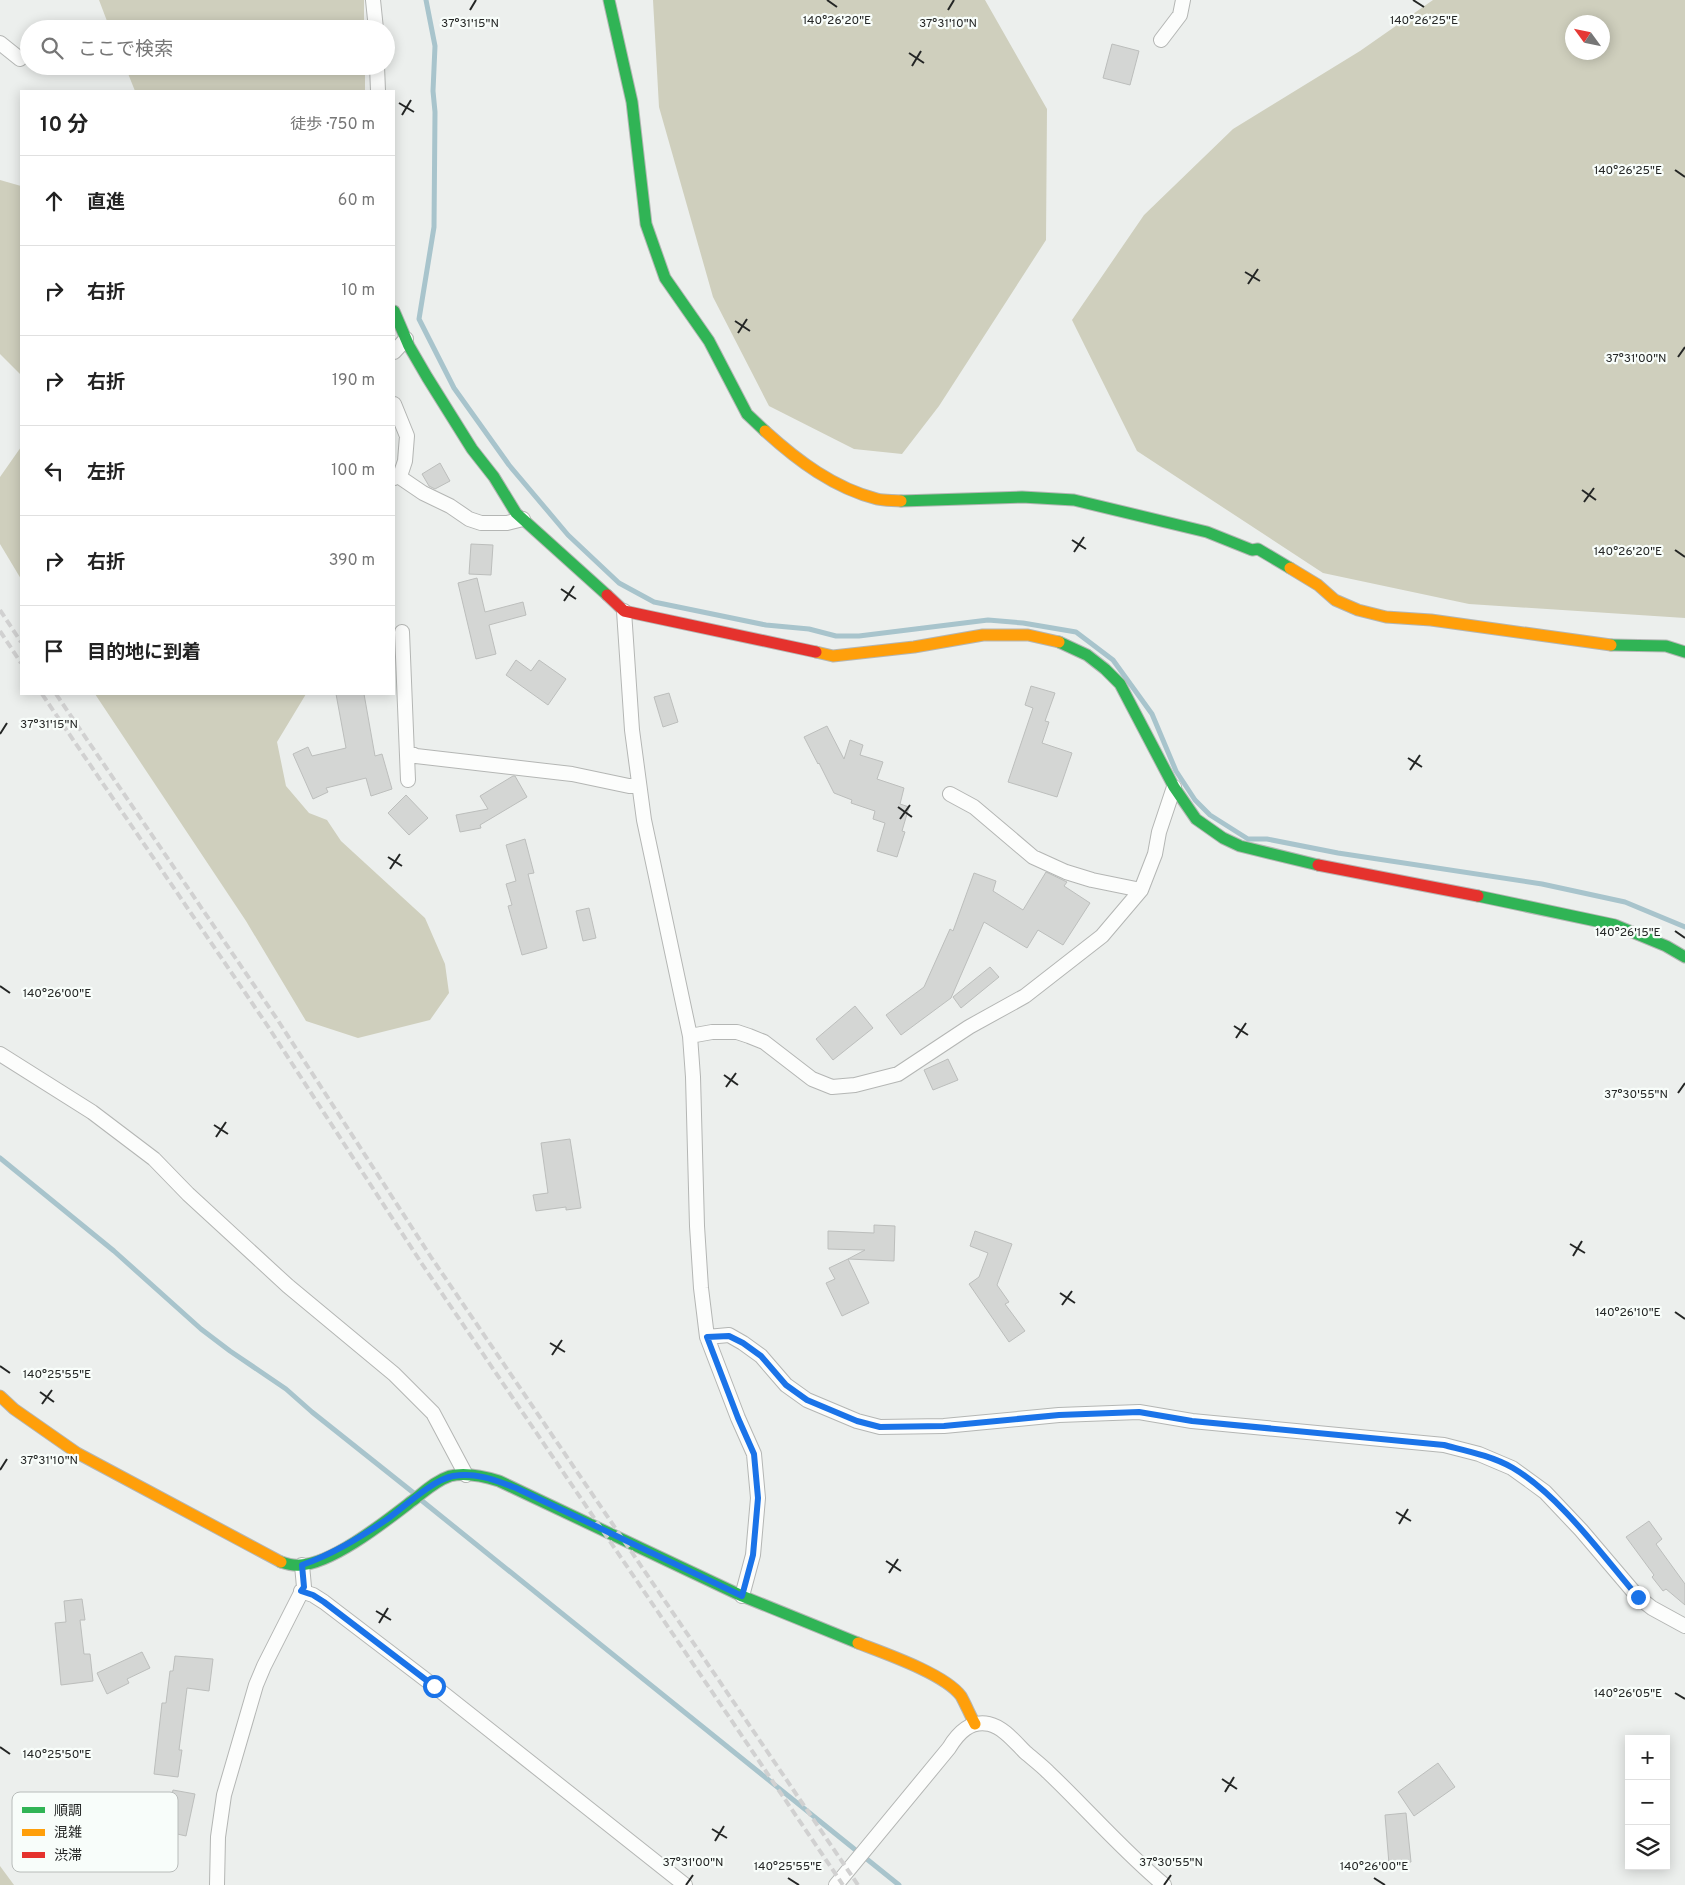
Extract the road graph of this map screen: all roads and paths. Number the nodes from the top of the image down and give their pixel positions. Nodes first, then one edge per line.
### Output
1 (373, 0) edge
2 (609, 0) edge
3 (1183, 0) edge
4 (375, 20) edge
5 (1161, 40) dead end
6 (0, 43) edge
7 (20, 60) dead end
8 (377, 75) edge
9 (378, 90) edge
10 (395, 313) edge
11 (406, 339) junction
12 (395, 351) edge
13 (395, 406) edge
14 (396, 477) edge
15 (523, 519) junction
16 (624, 611) junction
17 (402, 632) dead end
18 (1685, 652) edge
19 (408, 752) junction
20 (408, 780) dead end
21 (639, 786) junction
22 (1174, 787) junction
23 (950, 794) dead end
24 (1141, 890) junction
25 (1685, 956) edge
26 (690, 1036) junction
27 (0, 1054) edge
28 (707, 1337) junction
29 (0, 1396) edge
30 (466, 1475) junction
31 (302, 1565) junction
32 (301, 1591) junction
33 (742, 1596) junction
34 (1685, 1626) edge
35 (975, 1724) junction
36 (216, 1885) edge
37 (685, 1885) edge
38 (836, 1885) edge
39 (1164, 1885) edge

1 - 4 street
2 - 18 street
3 - 5 street
6 - 7 street
8 - 9 street
10 - 11 street
11 - 12 street
11 - 15 street
13 - 14 street
14 - 15 street
15 - 16 street
16 - 21 street
16 - 22 street
17 - 19 street
19 - 20 street
19 - 21 street
21 - 26 street
22 - 24 street
22 - 25 street
23 - 24 street
24 - 26 street
26 - 28 street
27 - 30 street
28 - 33 street
28 - 34 street
29 - 31 street
30 - 31 street
30 - 33 street
31 - 32 street
32 - 36 street
32 - 37 street
33 - 35 street
35 - 38 street
35 - 39 street

